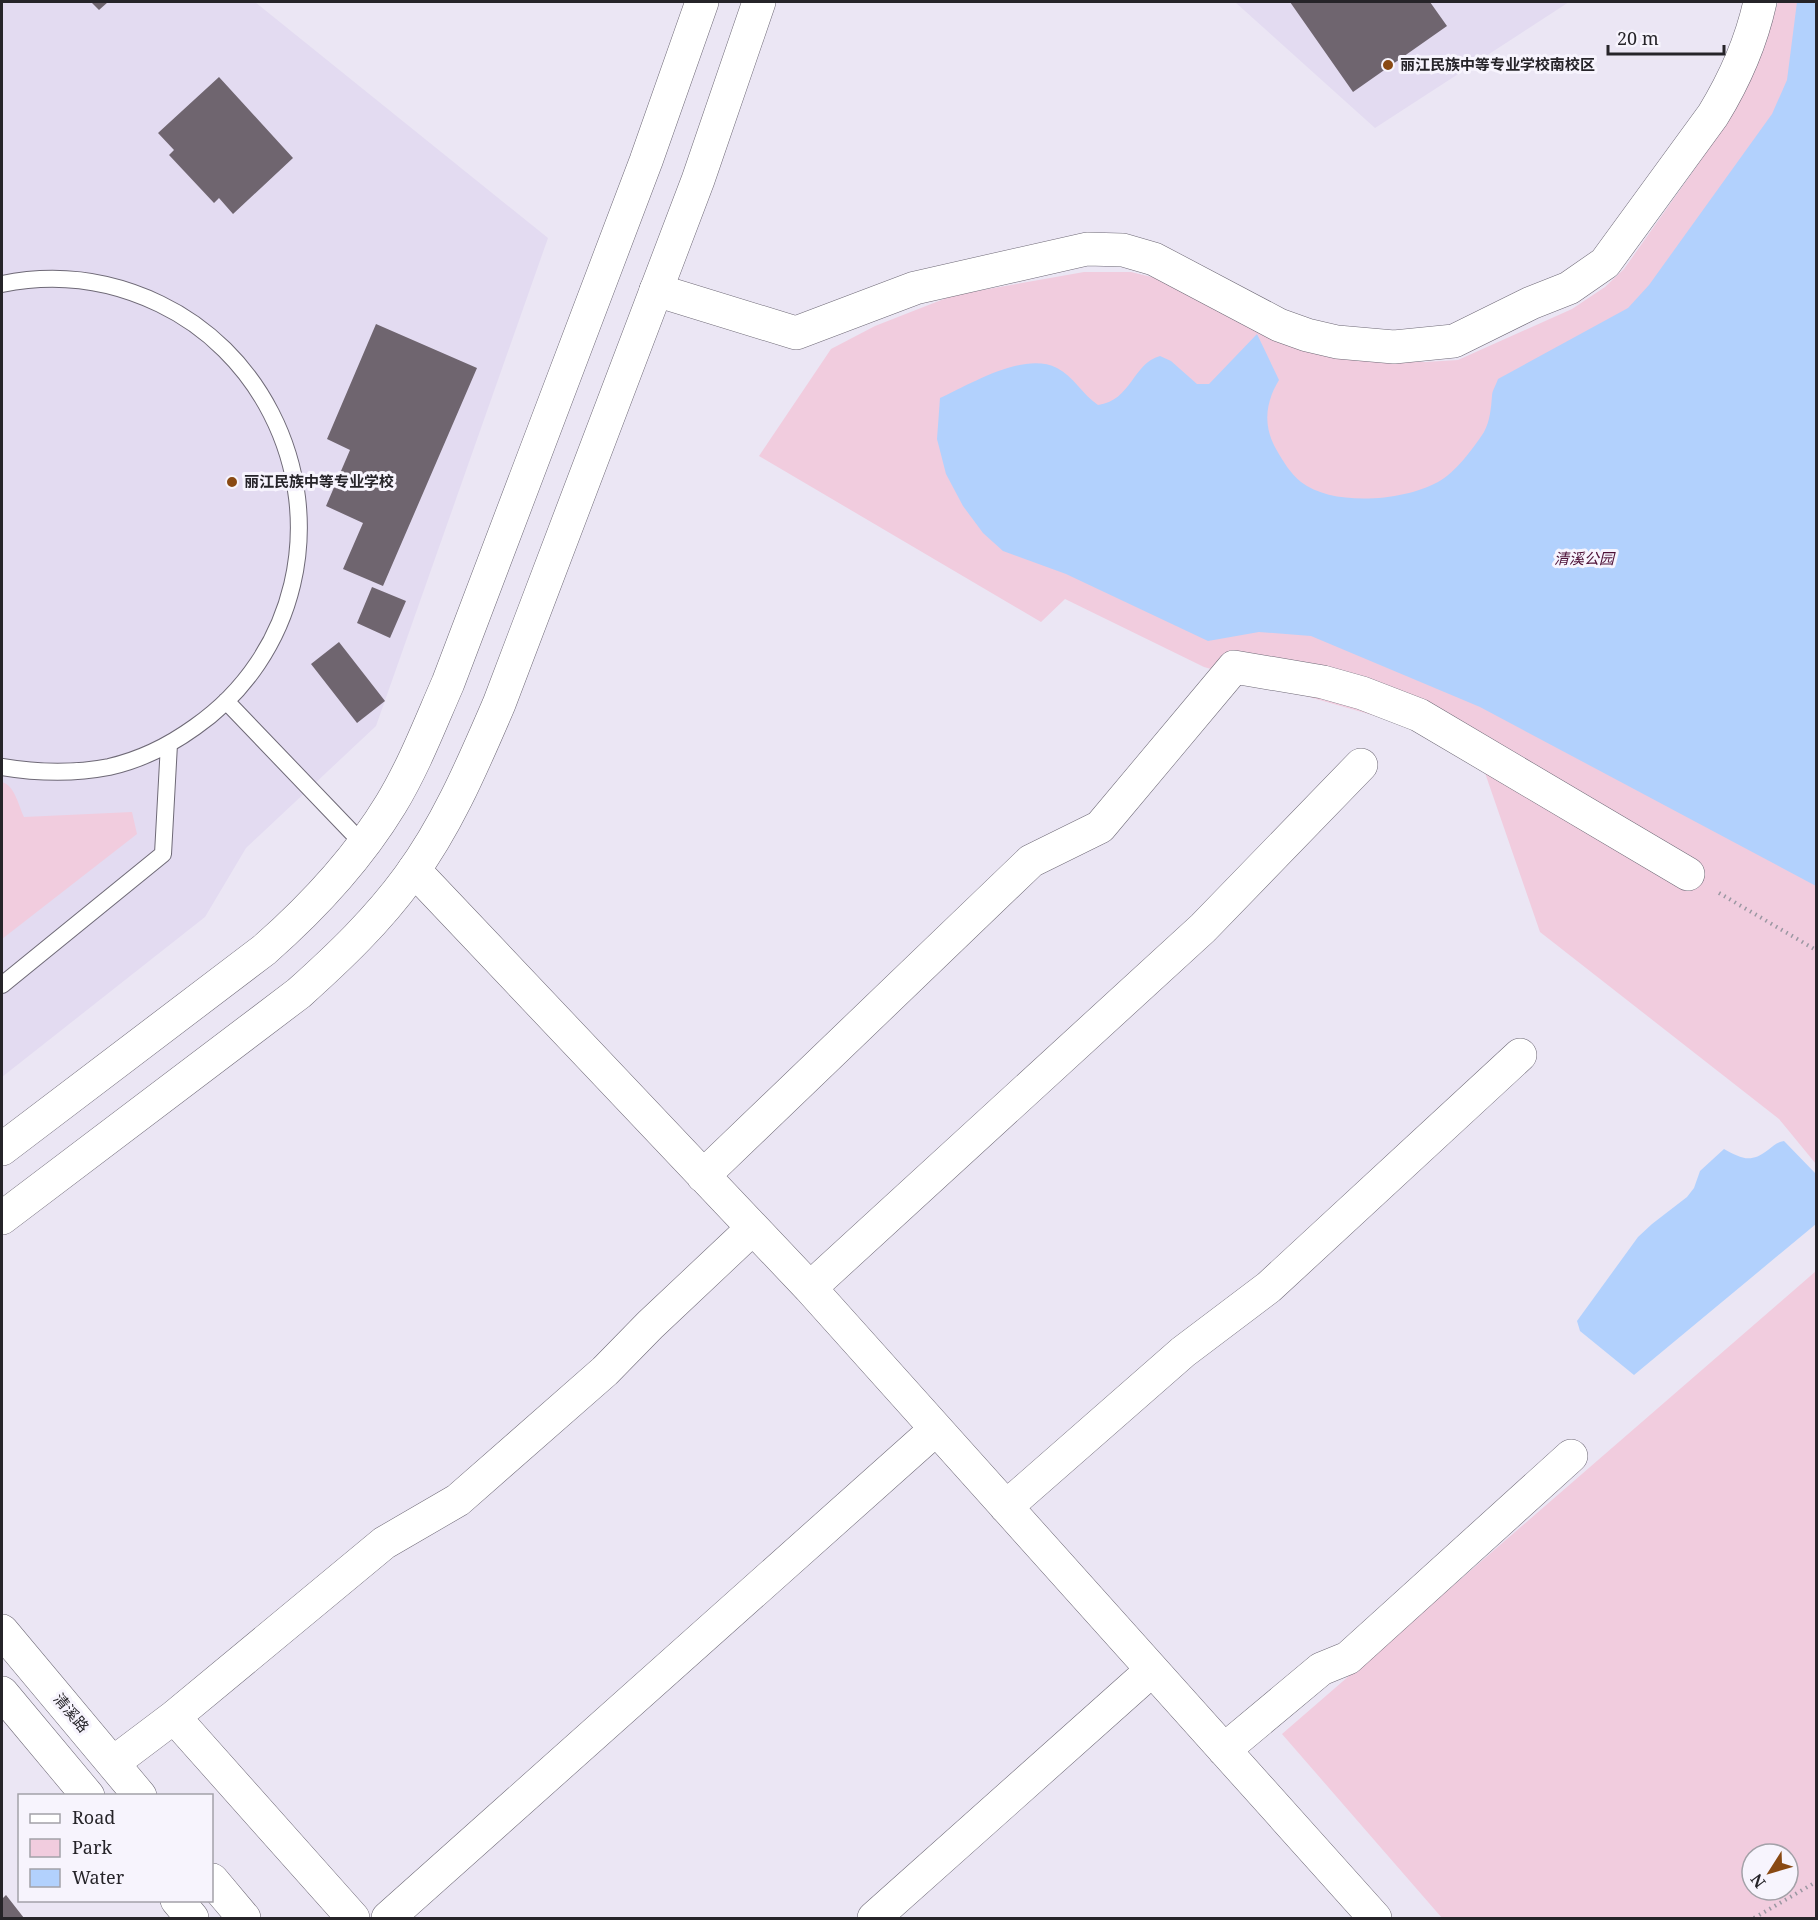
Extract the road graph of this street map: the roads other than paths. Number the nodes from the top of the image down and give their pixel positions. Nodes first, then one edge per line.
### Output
1 (702, 2) edge
2 (759, 2) edge
3 (1760, 2) edge
4 (2, 284) edge
5 (656, 290) junction
6 (226, 701) junction
7 (169, 744) junction
8 (1361, 765) dead end
9 (2, 767) edge
10 (364, 845) junction
11 (414, 870) junction
12 (1688, 874) road end
13 (2, 985) edge
14 (1520, 1055) dead end
15 (2, 1149) edge
16 (704, 1176) junction
17 (2, 1218) edge
18 (753, 1228) junction
19 (810, 1288) junction
20 (936, 1429) junction
21 (1570, 1456) dead end
22 (1006, 1507) junction
23 (2, 1631) edge
24 (1152, 1670) junction
25 (2, 1693) edge
26 (174, 1717) junction
27 (1224, 1750) junction
28 (113, 1763) junction
29 (86, 1794) edge
30 (138, 1794) edge
31 (213, 1881) edge
32 (179, 1902) edge
33 (192, 1918) edge
34 (244, 1918) edge
35 (353, 1918) edge
36 (388, 1918) edge
37 (874, 1918) edge
38 (1375, 1918) edge

1 - 10 street
2 - 5 street
3 - 5 street
4 - 6 lane
5 - 11 street
6 - 7 lane
6 - 10 lane
7 - 9 lane
7 - 13 lane
8 - 19 street
10 - 15 street
11 - 16 street
11 - 17 street
12 - 16 street
14 - 22 street
16 - 18 street
18 - 19 street
18 - 26 street
19 - 20 street
20 - 22 street
20 - 36 street
21 - 27 street
22 - 24 street
23 - 28 street, 清溪路
24 - 27 street
24 - 37 street
25 - 29 street
26 - 28 street
26 - 35 street
27 - 38 street
28 - 30 street, 清溪路
31 - 34 street
32 - 33 street

